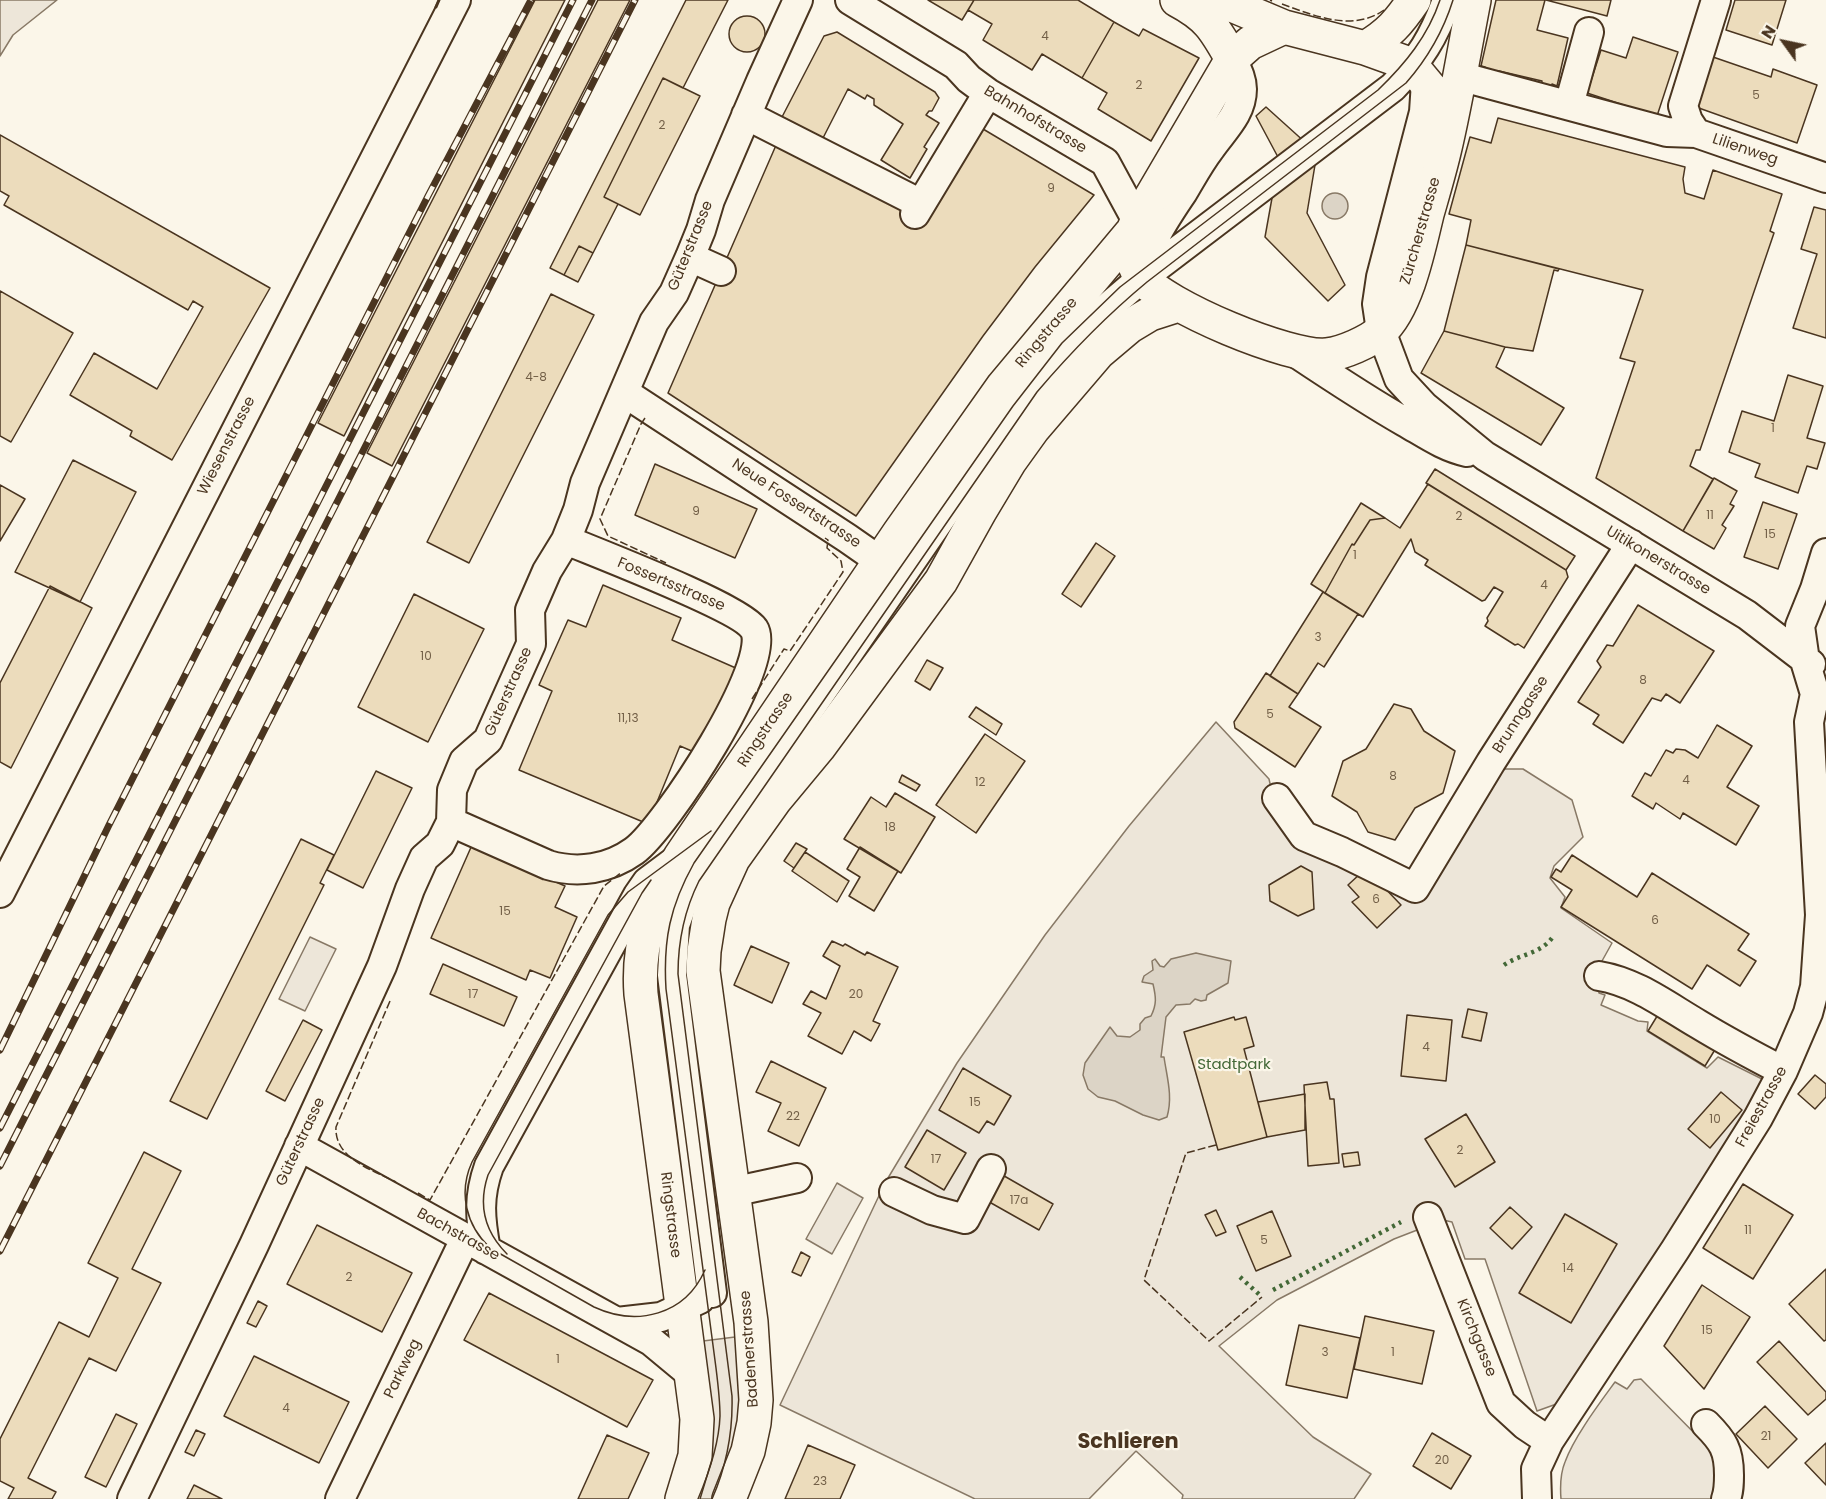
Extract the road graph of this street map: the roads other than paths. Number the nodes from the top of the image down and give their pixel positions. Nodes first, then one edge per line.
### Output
1 (456, 0) edge
2 (798, 0) edge
3 (850, 0) edge
4 (1178, 0) edge
5 (1220, 0) edge
6 (1414, 0) edge
7 (1447, 0) edge
8 (1474, 0) edge
9 (1716, 0) edge
10 (1284, 27) junction
11 (1589, 32) dead end
12 (1365, 48) junction
13 (1232, 59) junction
14 (1418, 74) junction
15 (1459, 76) junction
16 (988, 93) junction
17 (1569, 105) junction
18 (746, 115) junction
19 (1449, 125) junction
20 (1696, 133) junction
21 (1826, 178) edge
22 (1134, 227) junction
23 (690, 257) junction
24 (721, 271) dead end
25 (1142, 278) junction
26 (1178, 305) junction
27 (1381, 331) junction
28 (1296, 353) junction
29 (1058, 359) junction
30 (625, 393) junction
31 (1033, 429) junction
32 (1485, 456) junction
33 (566, 540) junction
34 (1631, 544) junction
35 (1826, 553) edge
36 (889, 572) junction
37 (889, 652) junction
38 (1815, 667) edge
39 (1277, 798) dead end
40 (737, 812) junction
41 (451, 822) junction
42 (680, 857) junction
43 (0, 893) edge
44 (1599, 976) dead end
45 (1821, 987) edge
46 (1783, 1071) junction
47 (299, 1146) junction
48 (991, 1170) dead end
49 (797, 1178) dead end
50 (894, 1191) dead end
51 (732, 1192) junction
52 (1428, 1217) dead end
53 (476, 1244) junction
54 (742, 1267) junction
55 (712, 1293) junction
56 (681, 1309) junction
57 (617, 1322) junction
58 (692, 1375) junction
59 (1706, 1424) dead end
60 (1549, 1441) junction
61 (1536, 1498) edge
62 (132, 1499) edge
63 (340, 1499) edge
64 (682, 1499) edge
65 (729, 1499) edge
66 (1726, 1499) edge

1 - 43 street, Wiesenstrasse
2 - 18 street, Güterstrasse
3 - 16 street, Bahnhofstrasse
4 - 13 main road
5 - 10 main road
6 - 12 main road
7 - 14 street
8 - 15 main road, Zürcherstrasse
9 - 20 street, Lilienweg
10 - 12 main road
10 - 13 main road, Ringstrasse
11 - 17 street
12 - 14 main road
13 - 22 main road, Ringstrasse
13 - 25 street
14 - 19 main road
14 - 25 street
14 - 27 street, Uitikonerstrasse
15 - 17 street
15 - 19 main road, Zürcherstrasse
16 - 18 street
16 - 22 street, Bahnhofstrasse
17 - 20 street
18 - 23 street, Güterstrasse
19 - 27 main road, Zürcherstrasse
20 - 21 street, Lilienweg
22 - 25 main road
22 - 36 main road, Ringstrasse
23 - 24 street
23 - 30 street, Güterstrasse
25 - 26 main road
25 - 29 street
26 - 28 main road
26 - 31 main road
27 - 28 main road
27 - 32 street, Uitikonerstrasse
28 - 32 street, Uitikonerstrasse
29 - 31 street
29 - 36 street
30 - 33 street, Güterstrasse
30 - 36 street, Neue Fossertstrasse
31 - 37 main road
32 - 34 street, Uitikonerstrasse
33 - 41 street, Güterstrasse
33 - 41 street, Fossertsstrasse
34 - 38 street, Uitikonerstrasse
34 - 39 street, Brunngasse
35 - 38 street, Freiestrasse
36 - 37 street
36 - 40 street
36 - 42 main road, Ringstrasse
37 - 51 main road
38 - 45 street, Freiestrasse
40 - 42 street
40 - 55 street
41 - 47 street, Güterstrasse
42 - 53 street
42 - 56 main road, Ringstrasse
44 - 46 street
45 - 46 street, Freiestrasse
46 - 60 street, Freiestrasse
47 - 53 street, Bachstrasse
47 - 62 street, Güterstrasse
48 - 50 street
49 - 51 street
51 - 54 main road
52 - 60 street, Kirchgasse
53 - 57 street, Bachstrasse
53 - 63 street, Parkweg
54 - 55 street
54 - 65 main road, Badenerstrasse
55 - 56 street
56 - 57 street
56 - 58 main road, Ringstrasse
57 - 58 street, Bachstrasse
58 - 64 main road
59 - 66 street
60 - 61 street, Freiestrasse

